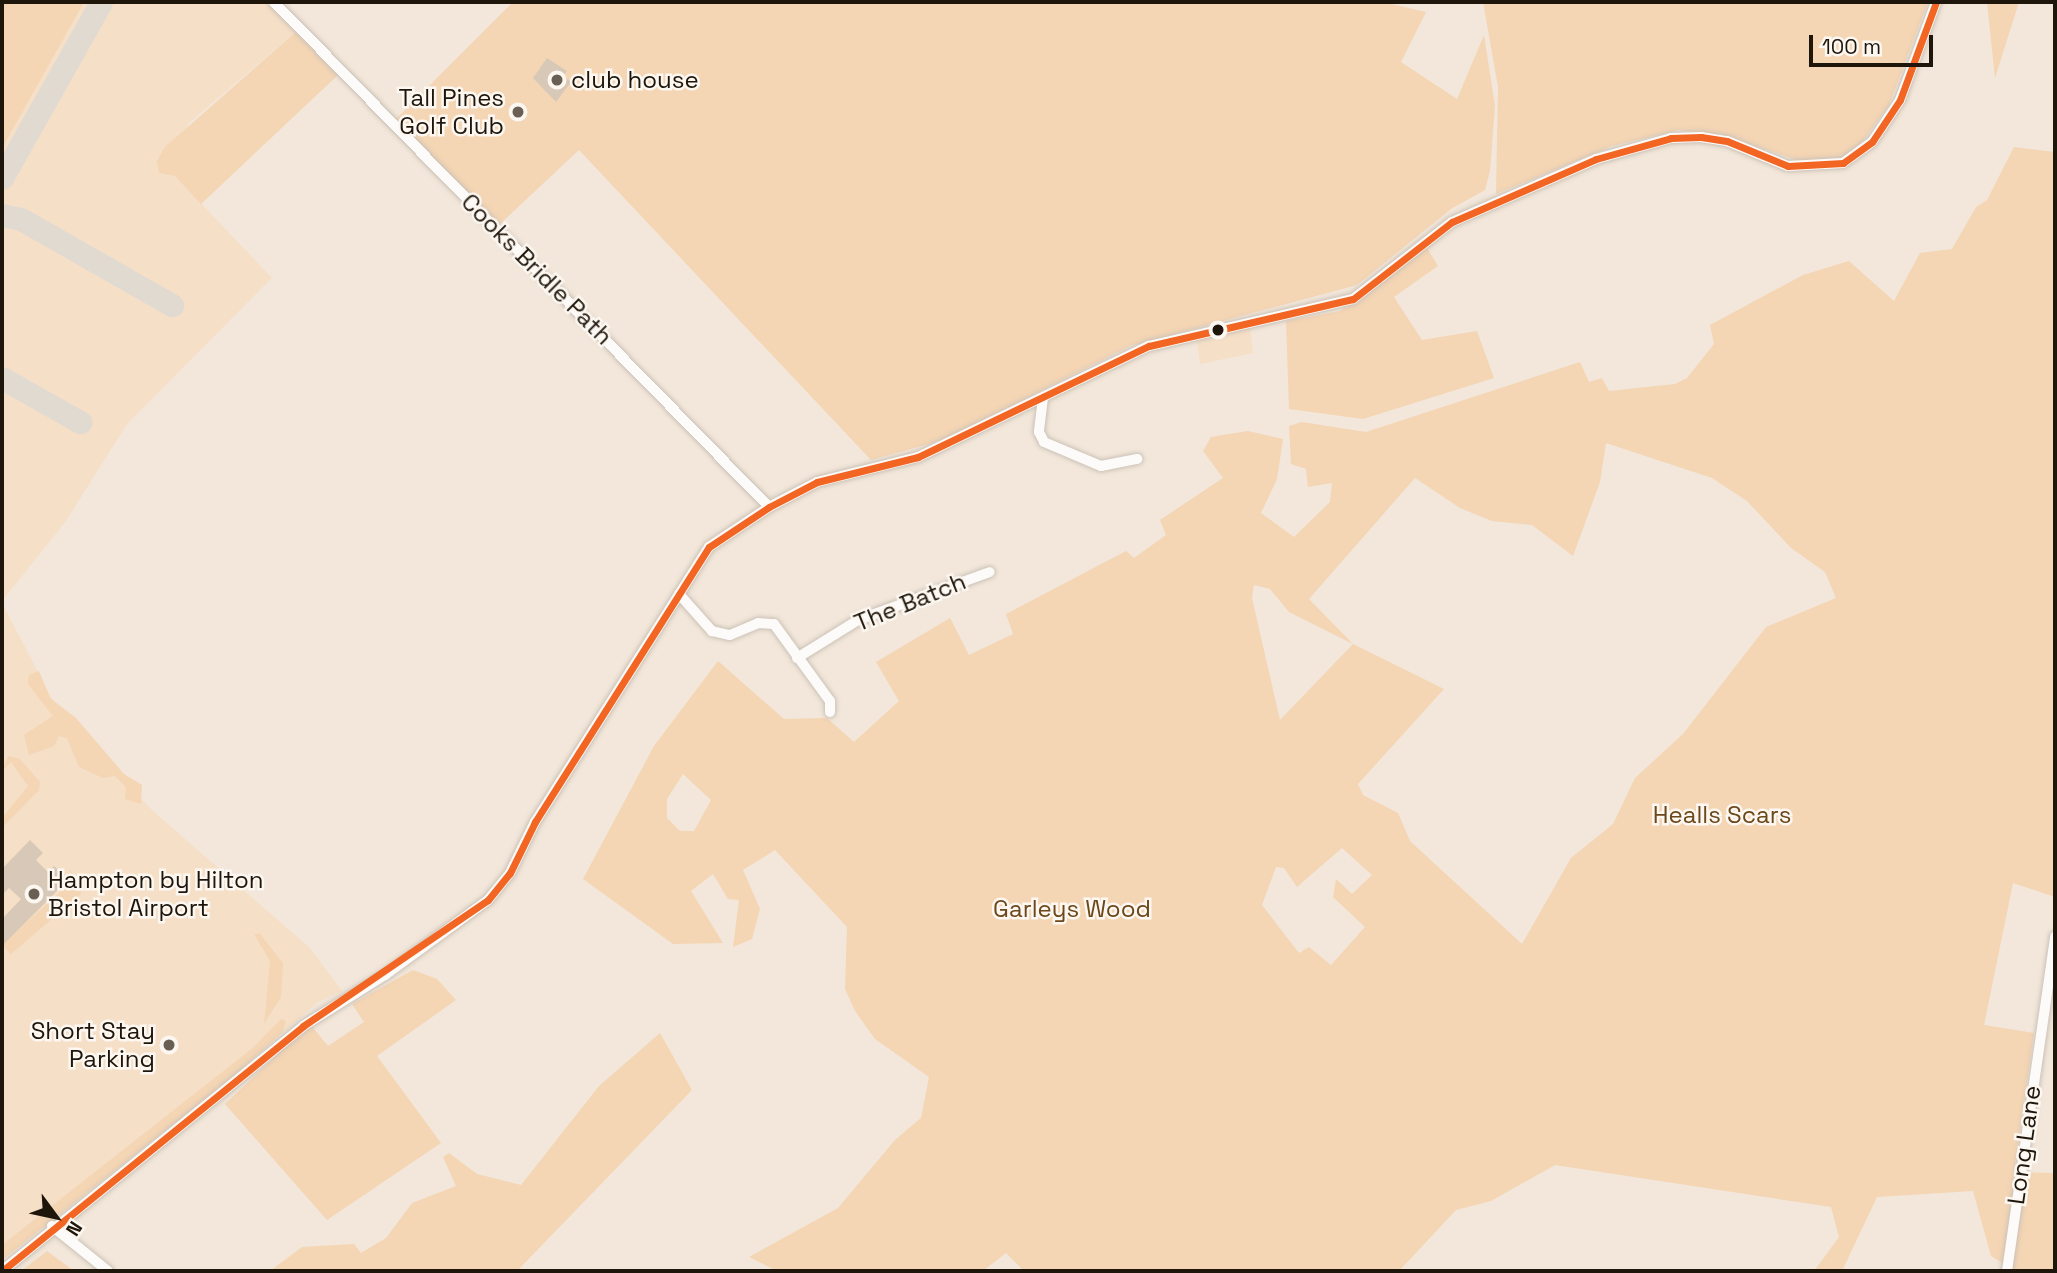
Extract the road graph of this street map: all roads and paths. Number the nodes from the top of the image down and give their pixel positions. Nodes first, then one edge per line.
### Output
1 (274, 2) edge
2 (1936, 2) edge
3 (1043, 398) junction
4 (1138, 459) dead end
5 (769, 507) junction
6 (990, 572) dead end
7 (679, 594) junction
8 (797, 658) junction
9 (830, 712) dead end
10 (2055, 936) edge
11 (52, 1226) junction
12 (2, 1271) edge
13 (108, 1271) edge
14 (2007, 1271) edge

1 - 5 street, Cooks Bridle Path
2 - 3 street
3 - 4 street
3 - 5 street
5 - 7 street
6 - 8 street, The Batch
7 - 8 street
7 - 11 street
8 - 9 street
10 - 14 street, Long Lane
11 - 12 street
11 - 13 street

